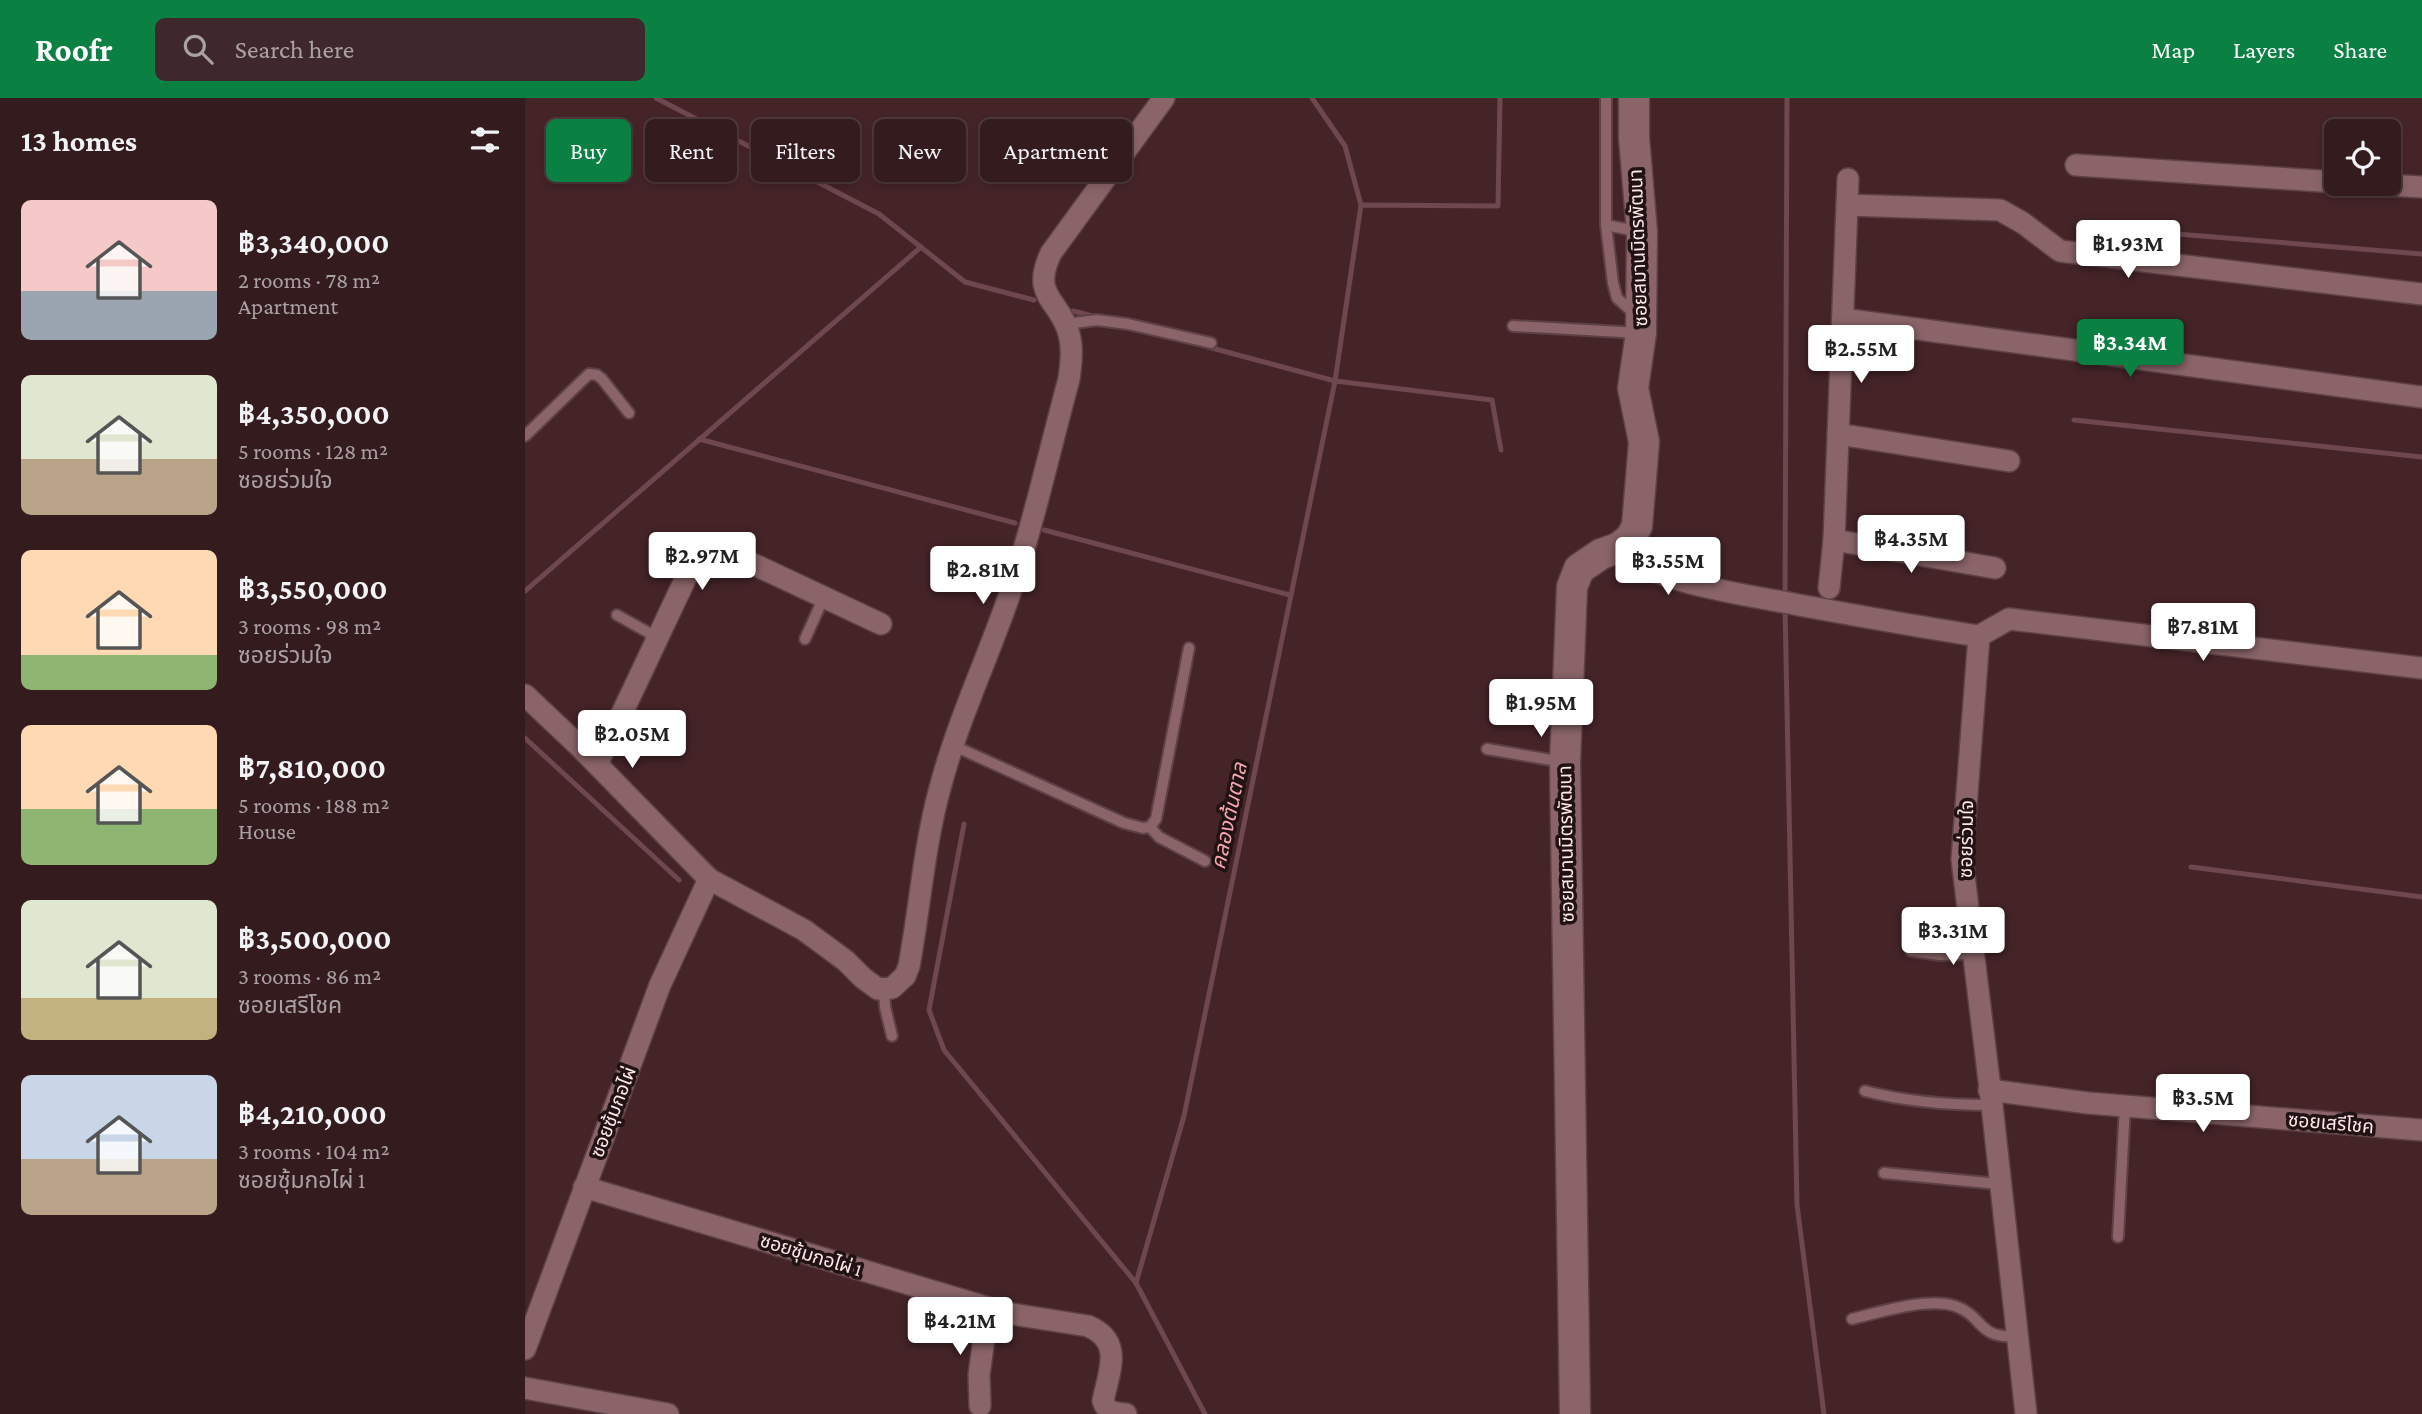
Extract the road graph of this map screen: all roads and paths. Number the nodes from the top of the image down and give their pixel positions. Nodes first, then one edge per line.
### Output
1 (1164, 98) edge
2 (1606, 98) edge
3 (1634, 98) edge
4 (1620, 138) junction
5 (2076, 165) dead end
6 (1848, 179) dead end
7 (2324, 181) edge
8 (2401, 186) edge
9 (2422, 187) edge
10 (1847, 205) junction
11 (1606, 225) junction
12 (1642, 233) junction
13 (2422, 294) edge
14 (1843, 319) junction
15 (1066, 324) junction
16 (1513, 326) dead end
17 (1641, 326) junction
18 (1211, 342) dead end
19 (2422, 397) edge
20 (629, 413) dead end
21 (1838, 434) junction
22 (525, 436) edge
23 (2009, 461) dead end
24 (1834, 540) junction
25 (1618, 548) junction
26 (1995, 568) dead end
27 (1829, 588) dead end
28 (824, 597) junction
29 (617, 615) dead end
30 (881, 624) dead end
31 (1979, 636) junction
32 (658, 638) junction
33 (805, 639) dead end
34 (1189, 648) dead end
35 (2422, 668) edge
36 (525, 695) edge
37 (952, 745) junction
38 (1487, 749) dead end
39 (1565, 762) junction
40 (597, 764) junction
41 (1150, 827) junction
42 (1205, 861) dead end
43 (709, 879) junction
44 (1911, 951) dead end
45 (1973, 954) junction
46 (884, 989) junction
47 (892, 1035) dead end
48 (1865, 1091) dead end
49 (1991, 1098) junction
50 (2125, 1106) junction
51 (2422, 1130) edge
52 (1884, 1173) dead end
53 (1999, 1184) junction
54 (584, 1187) junction
55 (2118, 1237) dead end
56 (988, 1308) junction
57 (1852, 1319) dead end
58 (2016, 1336) junction
59 (525, 1349) edge
60 (525, 1388) edge
61 (980, 1406) dead end
62 (668, 1414) edge
63 (1126, 1414) edge
64 (1575, 1414) edge
65 (2026, 1414) edge

1 - 15 street
2 - 4 lane
3 - 4 street, ซอยสมานมิตรพัฒนา
4 - 11 lane
4 - 12 street, ซอยสมานมิตรพัฒนา
5 - 7 street
6 - 10 street
8 - 9 street
10 - 13 street
10 - 14 street
11 - 12 lane
11 - 17 lane
12 - 17 street, ซอยสมานมิตรพัฒนา
14 - 19 street
14 - 21 street
15 - 18 lane
15 - 37 street
16 - 17 lane
17 - 25 street, ซอยสมานมิตรพัฒนา
20 - 22 lane
21 - 23 street
21 - 24 street
24 - 26 street
24 - 27 street
25 - 31 street
25 - 39 street, ซอยสมานมิตรพัฒนา
28 - 30 street
28 - 32 street
28 - 33 lane
29 - 32 lane
31 - 35 street
31 - 45 street, ซอยร่วมใจ
32 - 40 street
34 - 41 lane
36 - 40 street
37 - 41 lane
37 - 46 street
38 - 39 lane
39 - 64 street, ซอยสมานมิตรพัฒนา
40 - 43 street
41 - 42 lane
43 - 46 street
43 - 54 street, ซอยซุ้มกอไผ่
44 - 45 lane
45 - 49 street, ซอยร่วมใจ
46 - 47 lane
48 - 49 lane
49 - 50 street, ซอยเสรีโชค
49 - 53 street, ซอยร่วมใจ
50 - 51 street, ซอยเสรีโชค
50 - 55 lane
52 - 53 lane
53 - 58 street, ซอยร่วมใจ
54 - 56 street, ซอยซุ้มกอไผ่ 1
54 - 59 street, ซอยซุ้มกอไผ่
56 - 61 street
56 - 63 street, ซอยซุ้มกอไผ่ 1
57 - 58 lane
58 - 65 street, ซอยร่วมใจ
60 - 62 street

